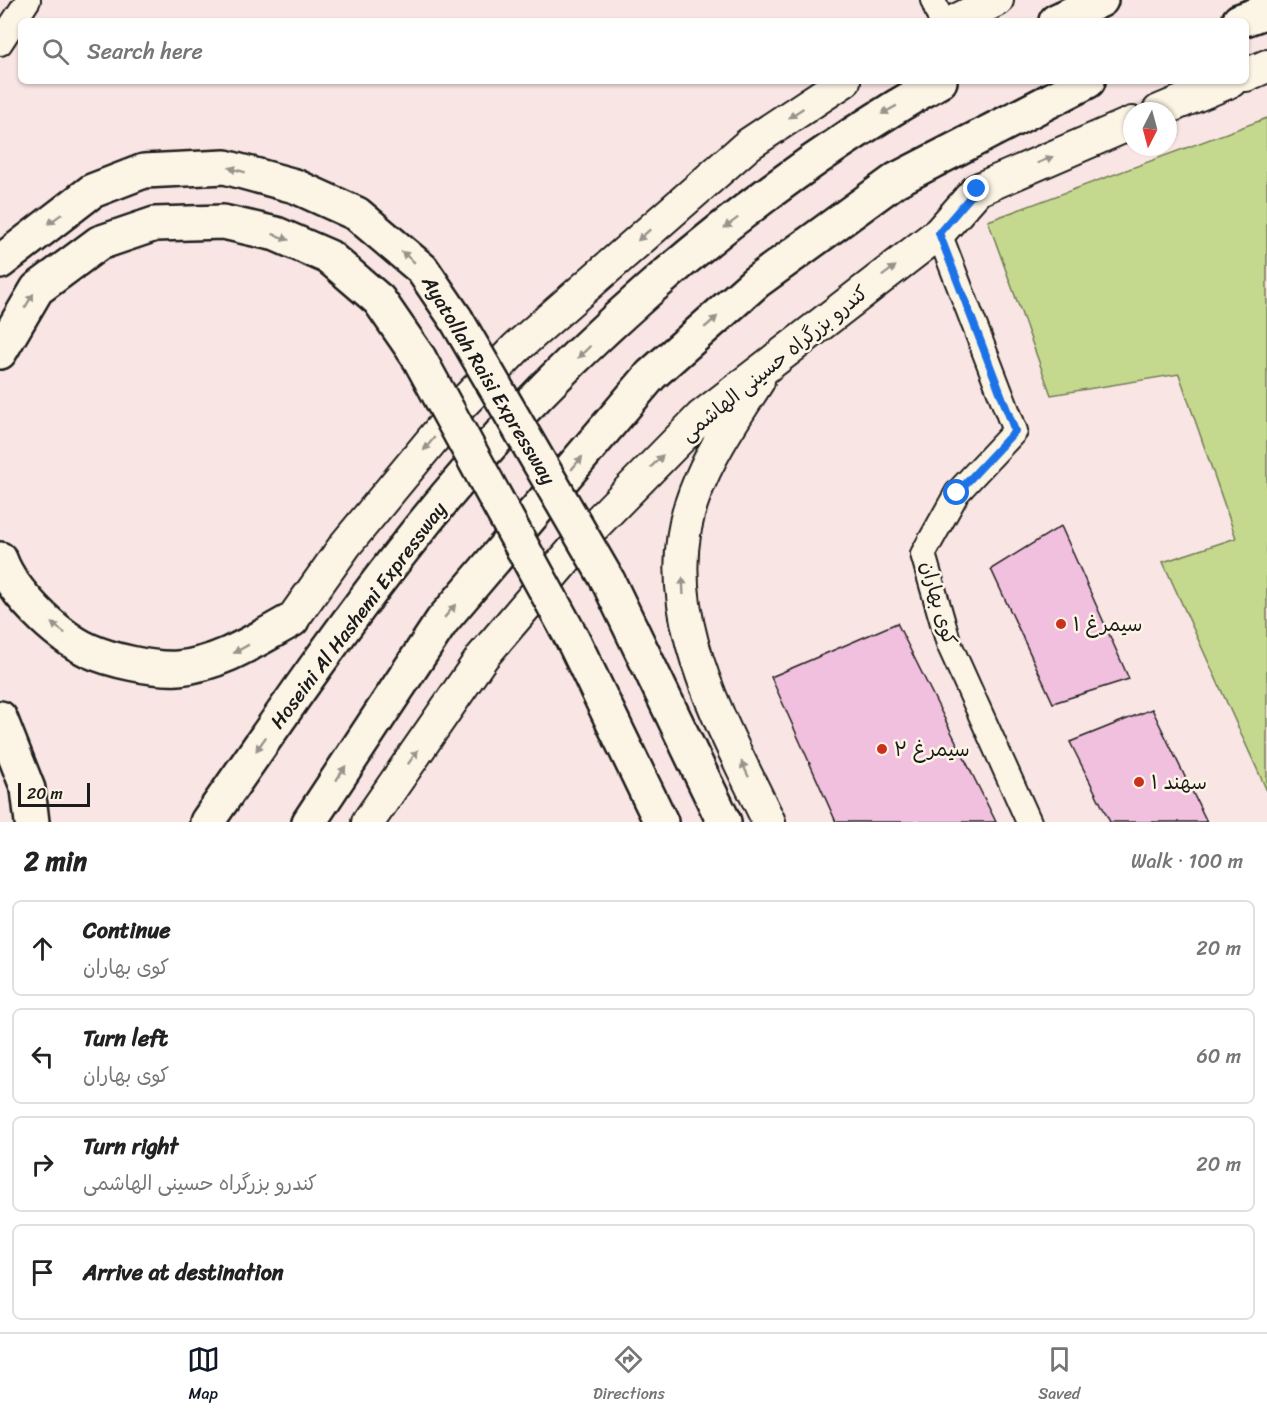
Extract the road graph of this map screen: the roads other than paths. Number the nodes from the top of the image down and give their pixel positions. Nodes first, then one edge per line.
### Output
1 (28, 0) edge
2 (933, 0) edge
3 (997, 0) edge
4 (1101, 0) edge
5 (1267, 11) edge
6 (940, 18) edge
7 (961, 18) edge
8 (1062, 18) edge
9 (1247, 18) edge
10 (0, 43) edge
11 (1267, 66) edge
12 (1249, 74) edge
13 (839, 84) edge
14 (935, 84) edge
15 (1083, 84) edge
16 (1224, 84) edge
17 (1177, 104) edge
18 (1123, 127) edge
19 (939, 233) junction
20 (0, 262) edge
21 (0, 352) edge
22 (770, 362) junction
23 (0, 559) edge
24 (292, 620) joint
25 (0, 718) edge
26 (32, 822) edge
27 (207, 822) edge
28 (309, 822) edge
29 (368, 822) edge
30 (661, 822) edge
31 (724, 822) edge
32 (769, 822) edge
33 (1029, 822) edge

1 - 10 street
2 - 6 street
3 - 7 main road
4 - 8 highway
5 - 9 highway
11 - 12 main road
13 -> 24 main road
14 -> 27 highway, Hoseini Al Hashemi Expressway
28 -> 15 highway
16 - 17 main road
19 -> 18 main road, کندرو بزرگراه حسینی الهاشمی
22 -> 19 main road, کندرو بزرگراه حسینی الهاشمی
19 - 33 street, کوی بهاران
31 -> 20 highway, Ayatollah Raisi Expressway, bridge
21 -> 30 highway, bridge
29 -> 22 main road, کندرو بزرگراه حسینی الهاشمی
32 -> 22 main road
24 -> 23 highway
25 - 26 highway

